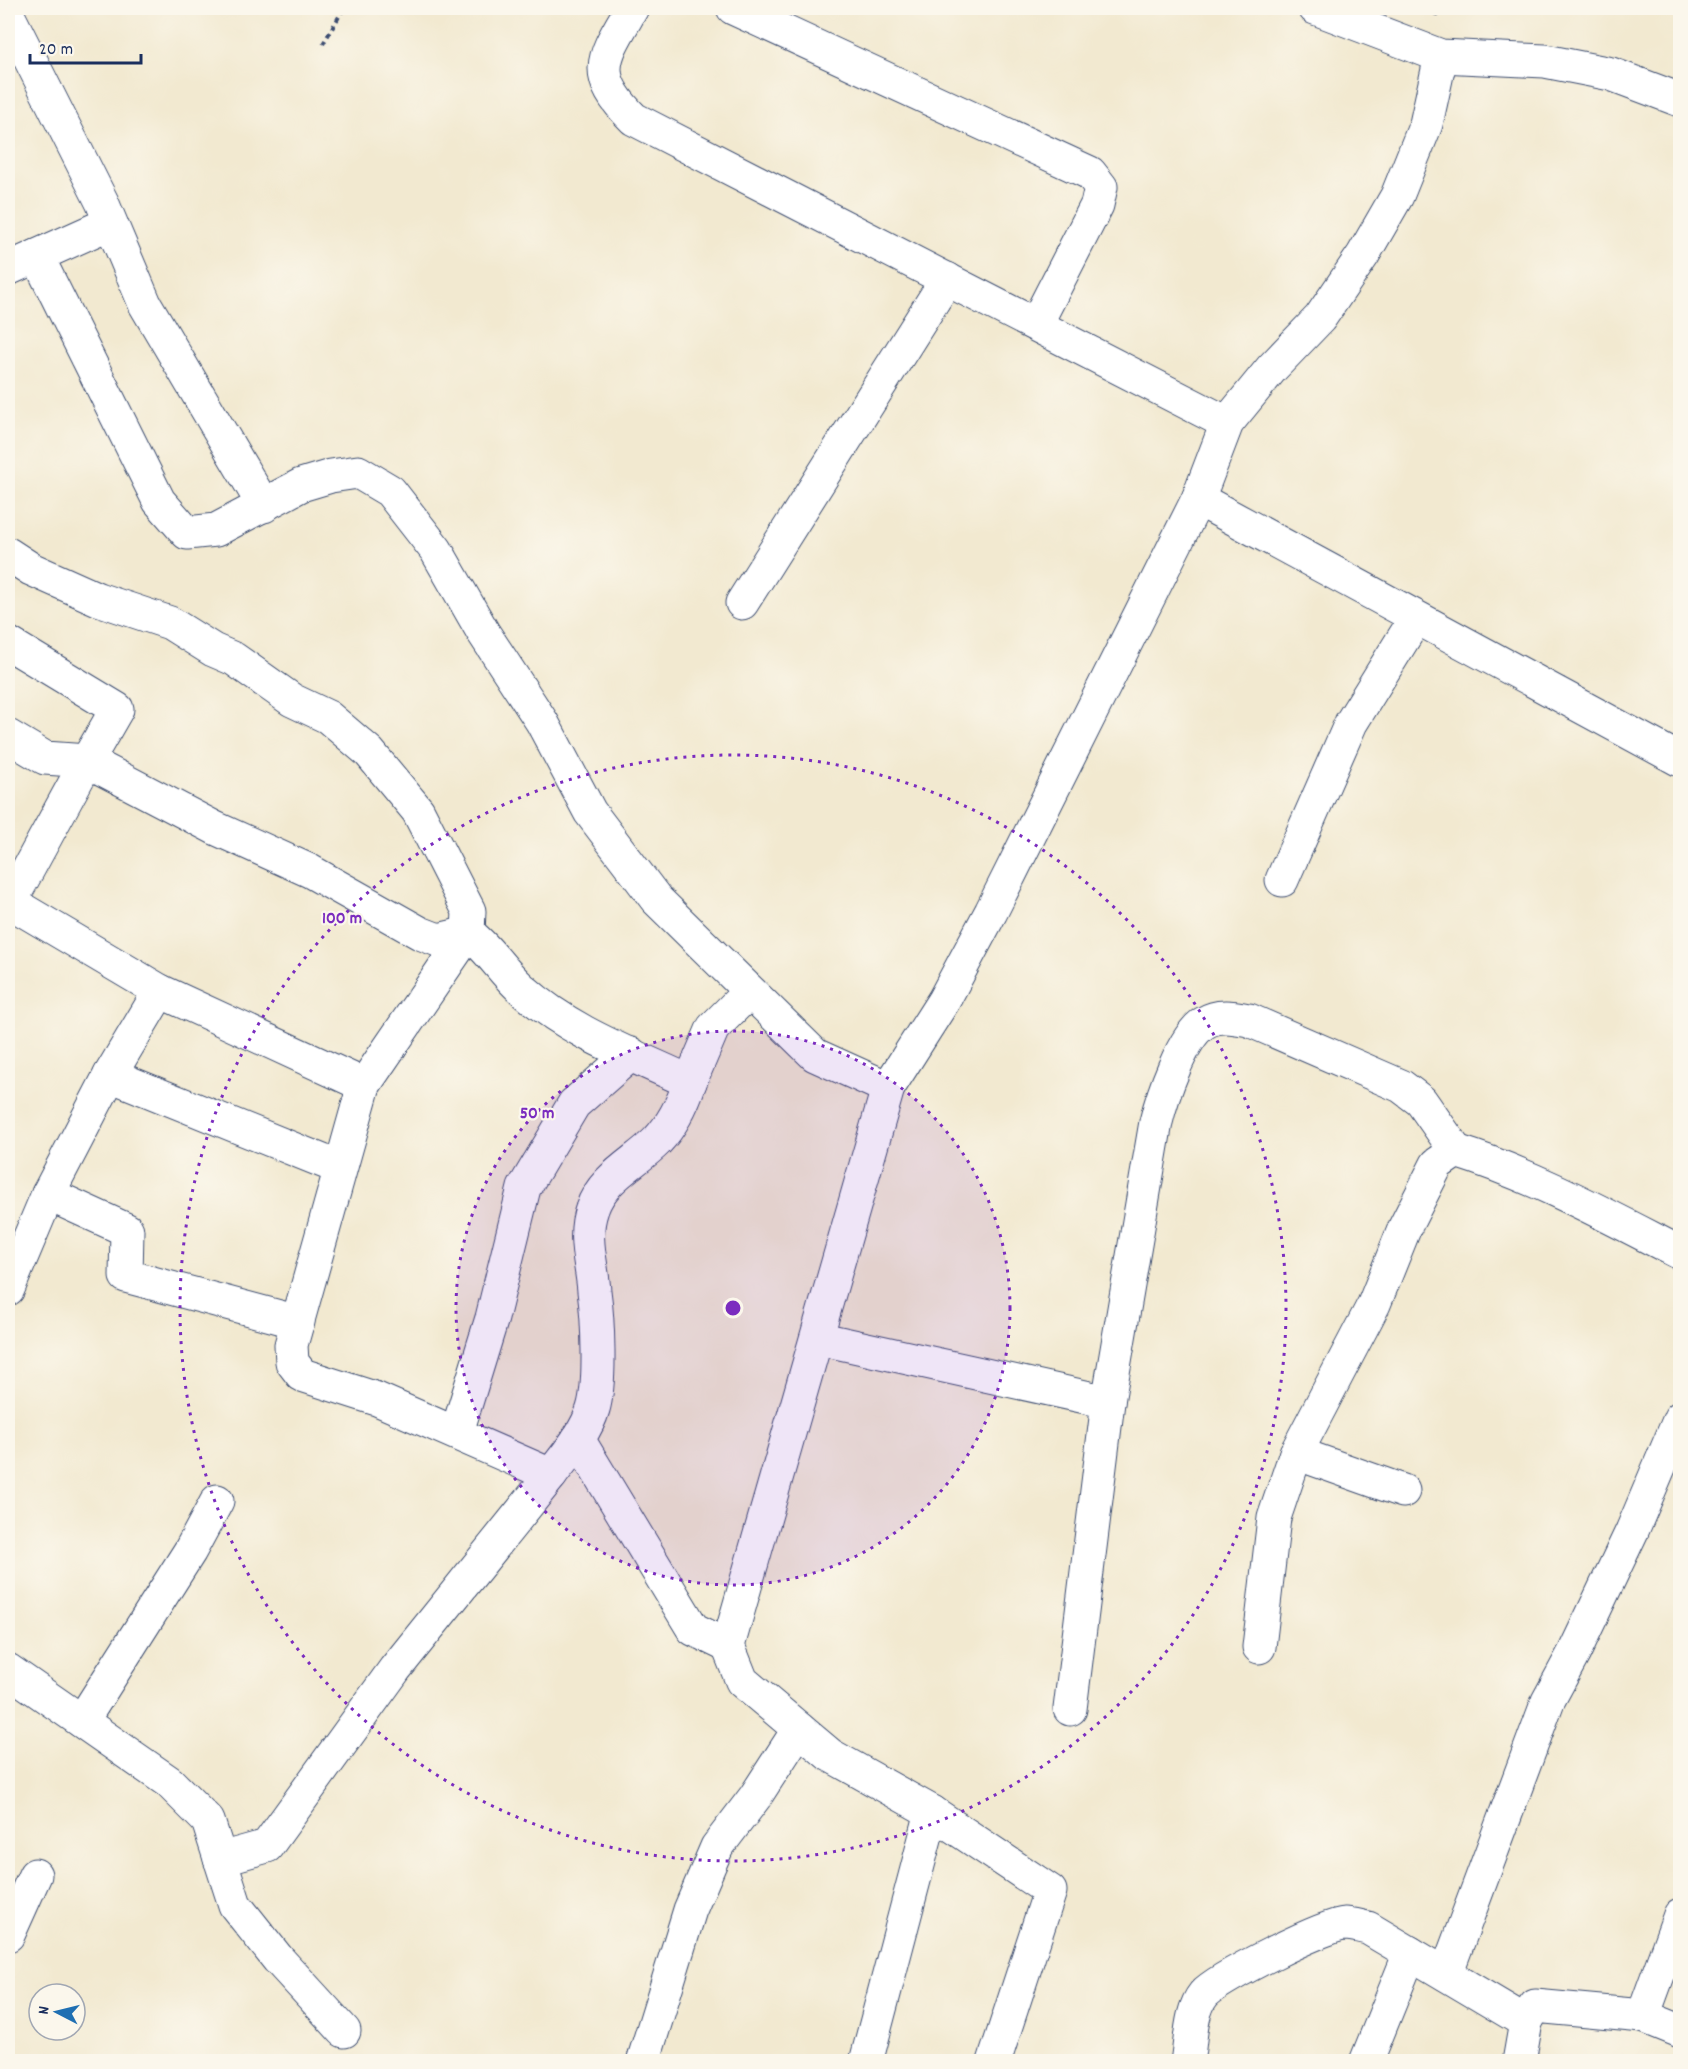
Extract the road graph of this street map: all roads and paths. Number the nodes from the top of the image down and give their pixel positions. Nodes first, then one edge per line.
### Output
1 (344, 8) edge
2 (632, 8) edge
3 (733, 8) edge
4 (1315, 8) edge
5 (8, 15) edge
6 (323, 44) dead end
7 (1441, 56) junction
8 (1680, 100) edge
9 (110, 223) junction
10 (37, 256) junction
11 (8, 269) edge
12 (947, 279) junction
13 (1036, 324) junction
14 (1227, 423) junction
15 (1198, 499) junction
16 (264, 506) junction
17 (8, 554) edge
18 (742, 603) dead end
19 (1416, 618) junction
20 (8, 643) edge
21 (8, 736) edge
22 (1680, 760) edge
23 (87, 761) junction
24 (1282, 880) dead end
25 (8, 903) edge
26 (468, 933) junction
27 (160, 991) junction
28 (749, 992) junction
29 (631, 1054) junction
30 (110, 1075) junction
31 (690, 1082) junction
32 (364, 1085) junction
33 (888, 1088) junction
34 (1456, 1151) junction
35 (340, 1168) junction
36 (48, 1194) junction
37 (1680, 1253) edge
38 (8, 1289) edge
39 (298, 1322) junction
40 (817, 1338) junction
41 (1108, 1402) junction
42 (1680, 1419) edge
43 (457, 1432) junction
44 (578, 1439) junction
45 (1296, 1453) junction
46 (551, 1475) junction
47 (1403, 1491) dead end
48 (217, 1501) dead end
49 (728, 1646) junction
50 (1259, 1647) dead end
51 (8, 1670) edge
52 (1070, 1709) dead end
53 (82, 1721) junction
54 (799, 1729) junction
55 (932, 1812) junction
56 (220, 1859) junction
57 (35, 1875) dead end
58 (1680, 1915) edge
59 (8, 1935) edge
60 (1410, 1953) junction
61 (1446, 1974) junction
62 (1642, 2016) junction
63 (1526, 2022) junction
64 (344, 2031) dead end
65 (1680, 2031) edge
66 (643, 2061) edge
67 (866, 2061) edge
68 (994, 2061) edge
69 (1187, 2061) edge
70 (1366, 2061) edge
71 (1519, 2061) edge

1 - 6 path
2 - 12 street
3 - 13 street
4 - 7 street
5 - 9 street
7 - 8 street
7 - 14 street
9 - 10 street
9 - 16 street
10 - 11 street
10 - 16 street
12 - 13 street
12 - 18 street
13 - 14 street
14 - 15 street
15 - 19 street
15 - 33 street
16 - 28 street
17 - 26 street
19 - 22 street
19 - 24 street
20 - 23 street
21 - 23 street
23 - 25 street
23 - 26 street
25 - 27 street
26 - 29 street
26 - 32 street
27 - 30 street
27 - 32 street
28 - 31 street
28 - 33 street
29 - 31 street
29 - 43 street
30 - 35 street
30 - 36 street
31 - 44 street
32 - 35 street
33 - 40 street
34 - 37 street
34 - 41 street
34 - 45 street
35 - 39 street
36 - 38 street
36 - 39 street
39 - 43 street
40 - 41 street
40 - 49 street
41 - 52 street
42 - 61 street
43 - 46 street
44 - 46 street
44 - 49 street
45 - 47 street
45 - 50 street
46 - 56 street
48 - 53 street
49 - 54 street
51 - 53 street
53 - 56 street
54 - 55 street
54 - 66 street
55 - 67 street
55 - 68 street
56 - 64 street
57 - 59 street
58 - 62 street
60 - 61 street
60 - 69 street
60 - 70 street
61 - 63 street
62 - 63 street
62 - 65 street
63 - 71 street

